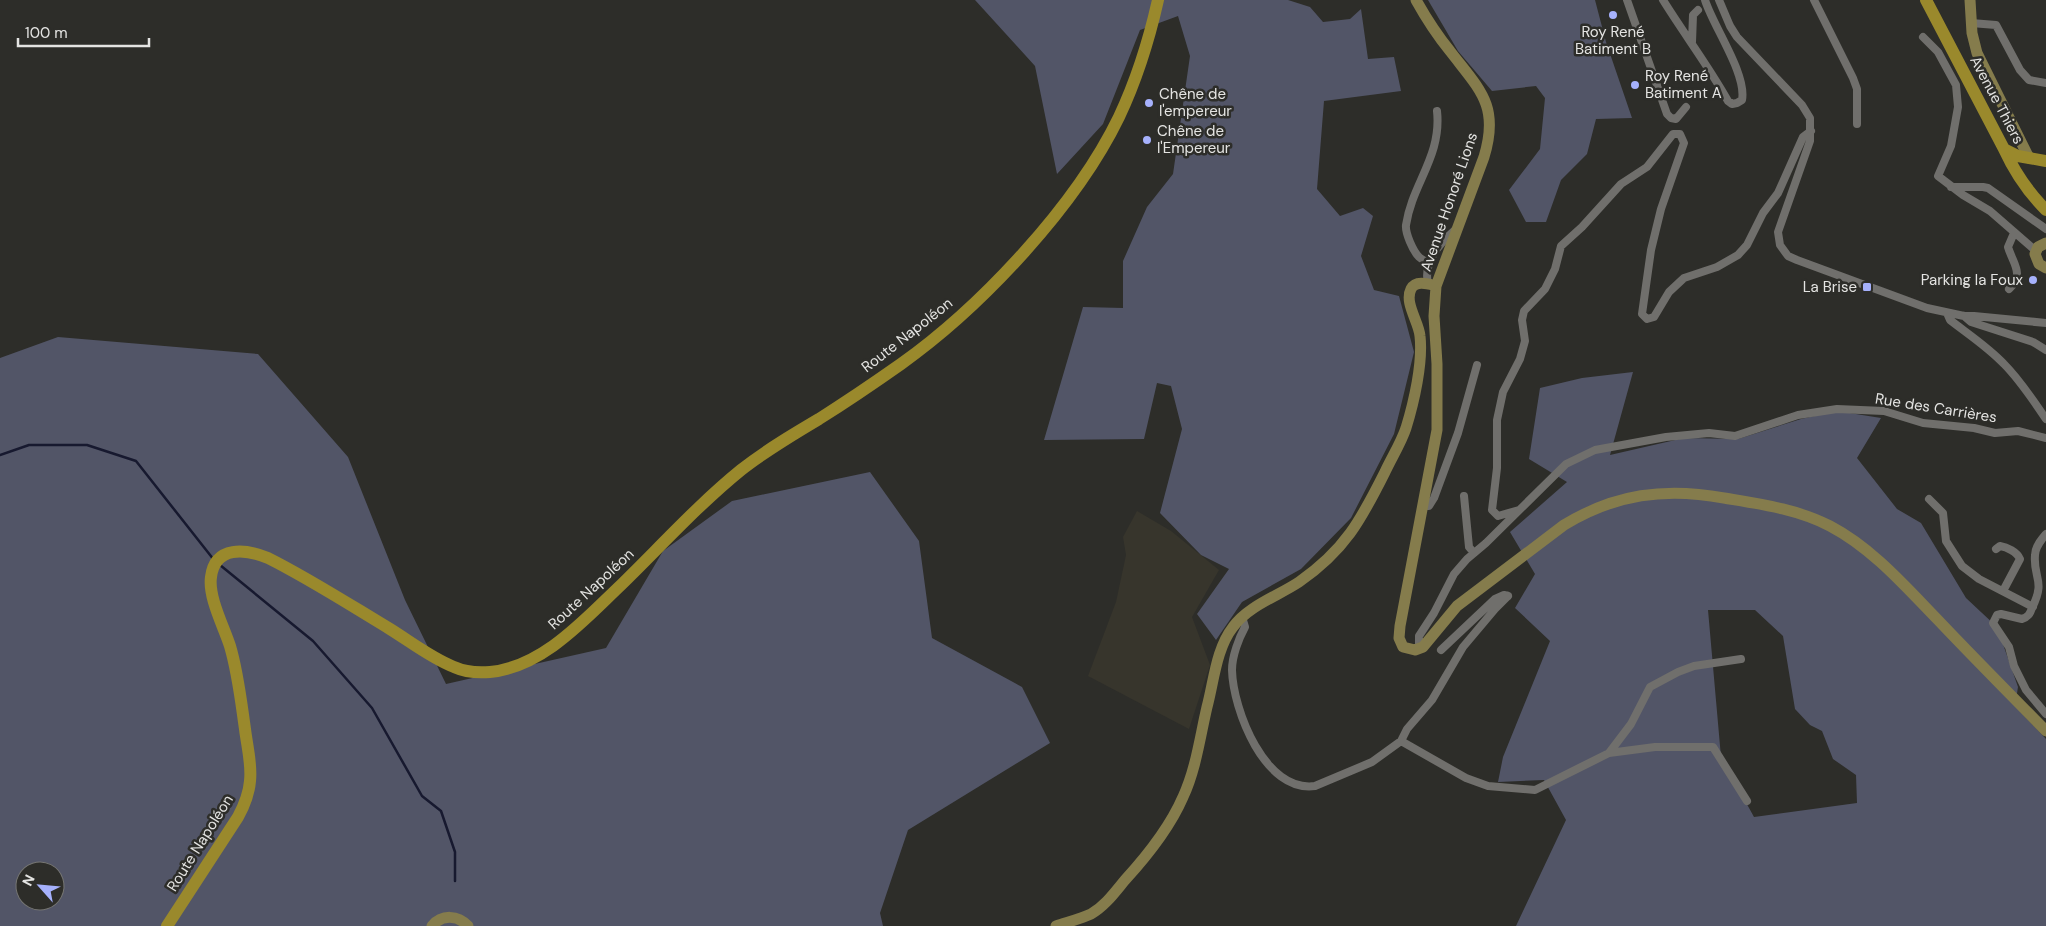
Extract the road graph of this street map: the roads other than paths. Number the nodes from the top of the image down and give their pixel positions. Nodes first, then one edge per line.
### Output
1 (1158, 0) edge
2 (1416, 0) edge
3 (1628, 0) edge
4 (1663, 0) edge
5 (1704, 0) edge
6 (1719, 0) edge
7 (1814, 0) edge
8 (1926, 0) edge
9 (1970, 0) edge
10 (1698, 10) dead end
11 (1970, 23) junction
12 (1923, 37) dead end
13 (1692, 42) junction
14 (2046, 83) edge
15 (1686, 107) dead end
16 (1437, 111) dead end
17 (1857, 124) dead end
18 (1812, 131) junction
19 (2004, 149) junction
20 (2029, 158) junction
21 (2046, 162) edge
22 (2020, 180) junction
23 (1951, 187) junction
24 (2046, 210) edge
25 (1457, 229) junction
26 (2046, 229) edge
27 (2014, 233) junction
28 (2046, 242) edge
29 (2036, 251) junction
30 (1429, 262) junction
31 (2044, 267) edge
32 (2046, 277) edge
33 (1432, 285) junction
34 (2010, 290) dead end
35 (1947, 313) junction
36 (1964, 316) junction
37 (2046, 323) edge
38 (2046, 350) edge
39 (1477, 365) dead end
40 (2046, 419) edge
41 (2046, 438) edge
42 (1464, 496) dead end
43 (1929, 499) dead end
44 (1423, 506) junction
45 (1519, 510) junction
46 (2046, 534) edge
47 (1996, 549) dead end
48 (1474, 553) junction
49 (2003, 591) junction
50 (2033, 607) junction
51 (1242, 617) junction
52 (1419, 649) junction
53 (1441, 650) dead end
54 (1741, 659) dead end
55 (2046, 714) edge
56 (2045, 728) edge
57 (1401, 741) junction
58 (1609, 753) junction
59 (1747, 801) dead end
60 (167, 926) edge
61 (432, 926) edge
62 (468, 926) edge
63 (1056, 926) edge

1 - 60 main road, Route Napoléon
2 - 25 main road, Avenue Honoré Lions
3 - 15 street
4 - 13 street
5 - 13 street
6 - 18 street
7 - 17 street
8 - 19 main road, Avenue Thiers
9 - 11 main road
10 - 13 street
11 - 14 street
11 - 20 main road
12 - 23 street
16 - 30 street
18 - 35 street
18 - 45 street
19 - 20 main road
19 - 22 main road, Avenue Thiers
20 - 21 main road
20 - 22 main road
22 - 24 main road, Avenue Thiers
23 - 26 street
23 - 27 street
25 - 30 street
25 - 33 main road, Avenue Honoré Lions
27 - 29 street
27 - 34 street
28 - 29 main road
29 - 31 main road
30 - 33 street
31 - 32 main road
33 - 44 main road, Avenue Honoré Lions
33 - 51 main road
35 - 36 street
35 - 40 street
36 - 37 street
36 - 38 street
39 - 44 street
41 - 45 street, Rue des Carrières
42 - 48 street
43 - 49 street
44 - 52 main road, Avenue Honoré Lions
45 - 48 street, Rue des Carrières
46 - 50 street
47 - 49 street
48 - 52 street, Rue des Carrières
49 - 50 street
50 - 55 street
51 - 57 street
51 - 63 main road
52 - 56 main road
53 - 57 street
54 - 58 street
57 - 58 street
58 - 59 street
61 - 62 main road

